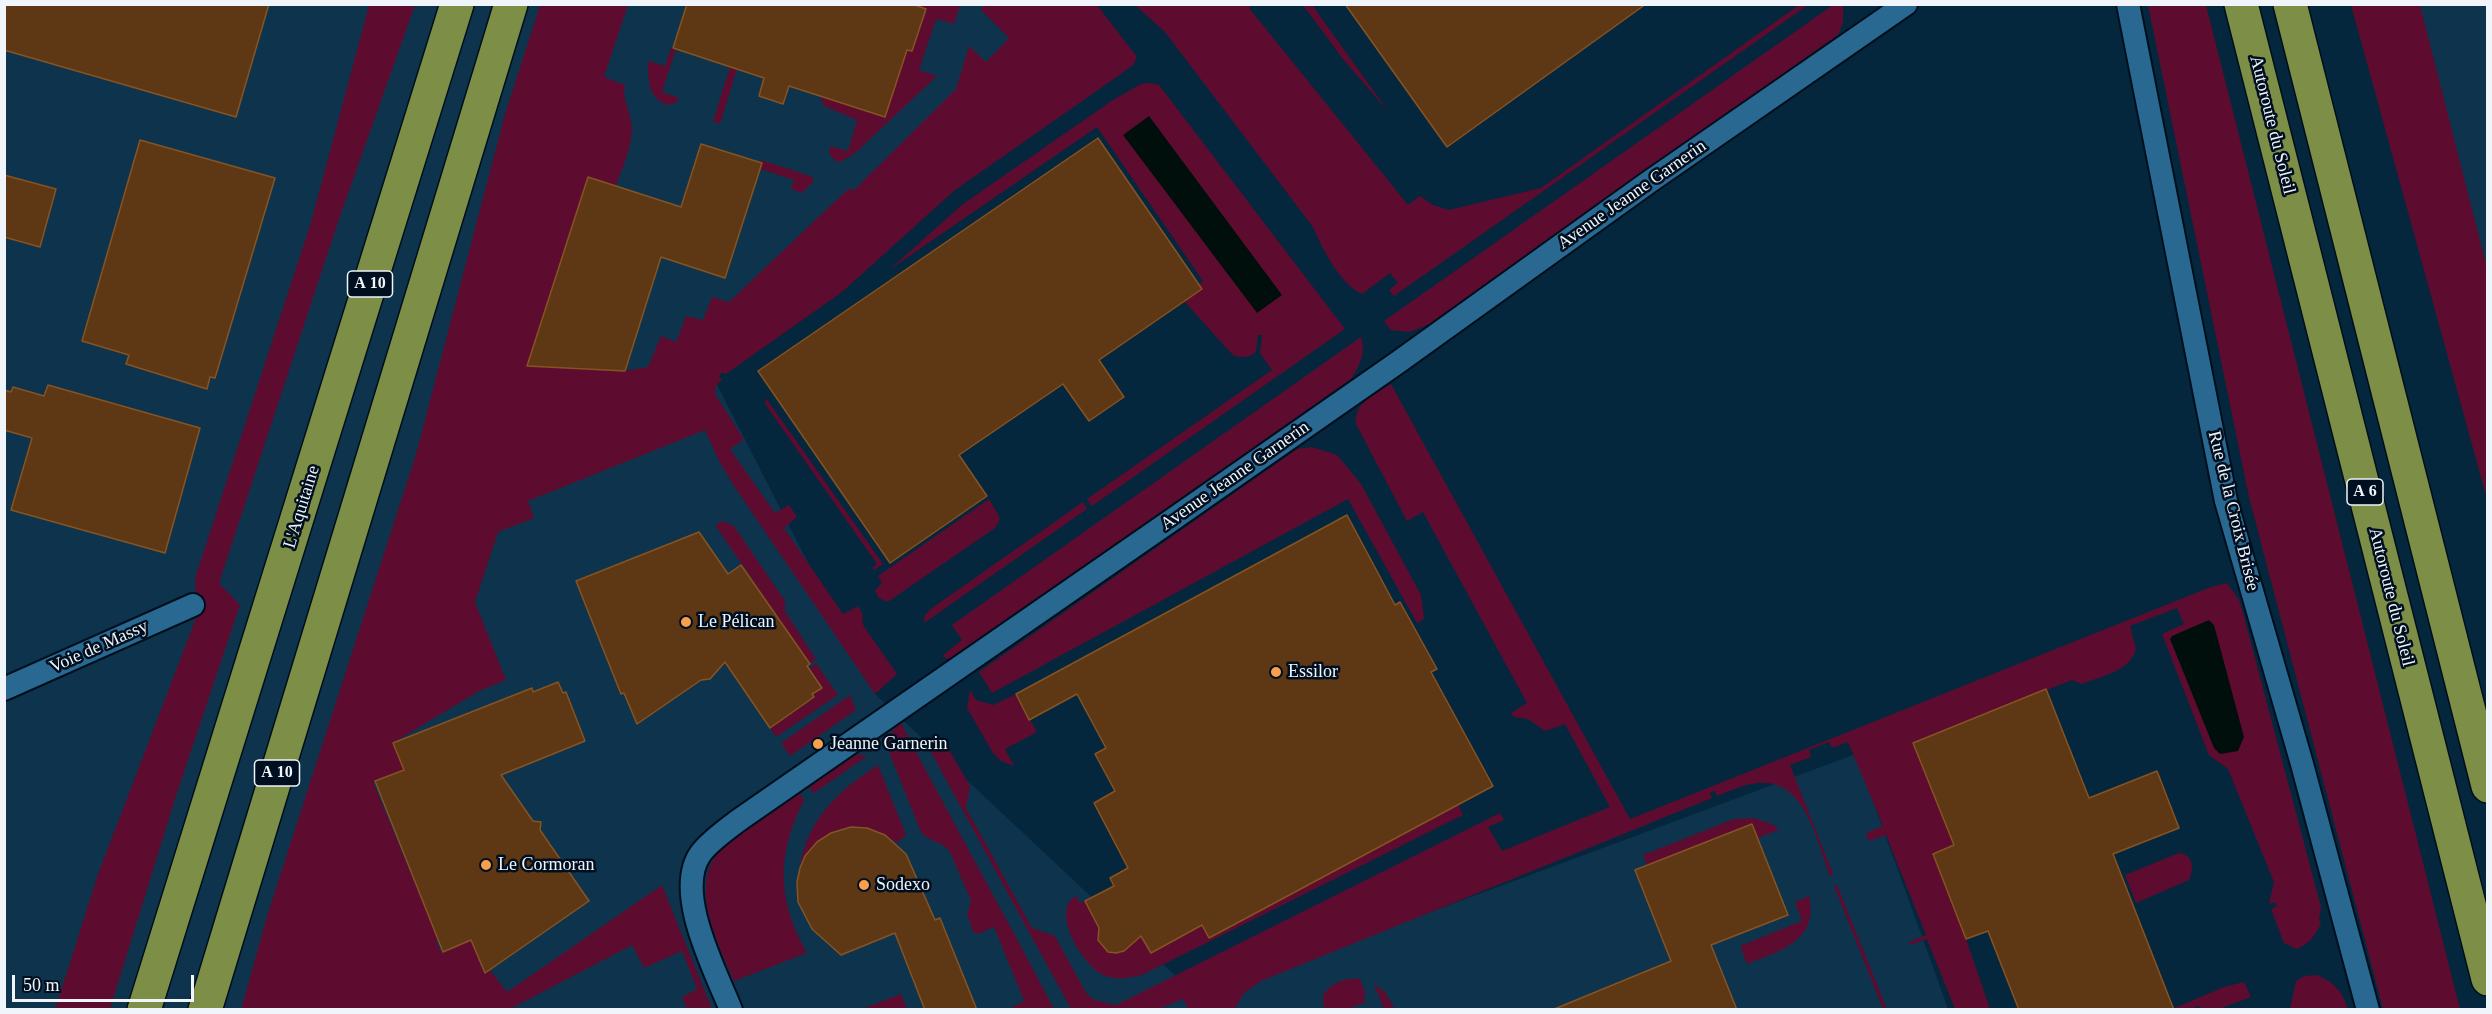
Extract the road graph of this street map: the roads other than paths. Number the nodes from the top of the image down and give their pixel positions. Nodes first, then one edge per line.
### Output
1 (457, 4) edge
2 (511, 4) edge
3 (1906, 4) edge
4 (2128, 4) edge
5 (2241, 4) edge
6 (2290, 4) edge
7 (193, 605) dead end
8 (4, 689) edge
9 (2487, 786) edge
10 (2487, 979) edge
11 (144, 1010) edge
12 (205, 1010) edge
13 (731, 1010) edge
14 (2368, 1010) edge

1 - 11 highway, L'Aquitaine / A 10
2 - 12 highway, A 10
3 - 13 street, Avenue Jeanne Garnerin
4 - 14 street, Rue de la Croix Brisée
5 - 10 highway, Autoroute du Soleil / A 6
6 - 9 highway, A 6
7 - 8 street, Voie de Massy

